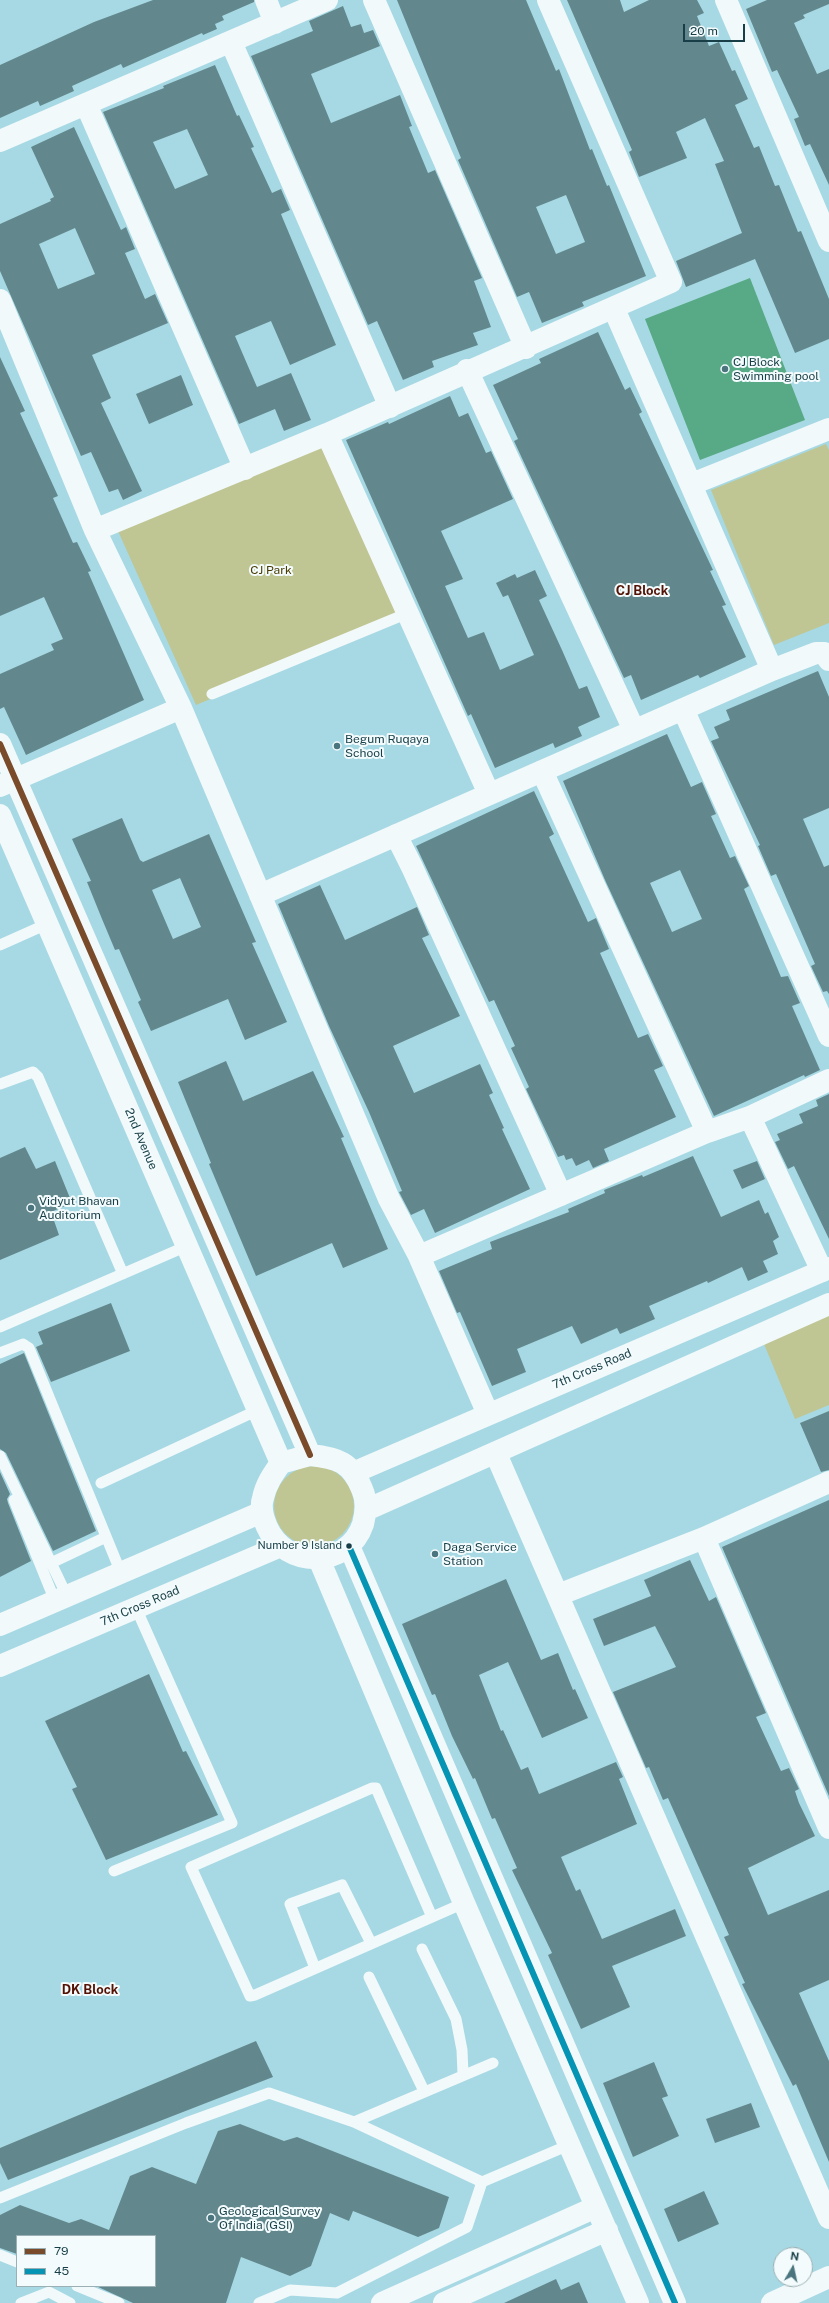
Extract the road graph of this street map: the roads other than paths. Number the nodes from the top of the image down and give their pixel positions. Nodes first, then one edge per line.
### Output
1 (266, 0) edge
2 (327, 0) edge
3 (374, 0) edge
4 (548, 0) edge
5 (726, 0) edge
6 (275, 23) junction
7 (231, 42) junction
8 (86, 104) junction
9 (0, 141) edge
10 (829, 241) edge
11 (0, 300) edge
12 (614, 309) junction
13 (526, 348) junction
14 (467, 370) junction
15 (390, 407) junction
16 (829, 429) edge
17 (327, 434) junction
18 (245, 469) junction
19 (692, 484) junction
20 (95, 530) junction
21 (408, 613) junction
22 (829, 660) edge
23 (772, 670) junction
24 (212, 694) dead end
25 (182, 708) junction
26 (683, 709) junction
27 (634, 730) junction
28 (0, 744) edge
29 (542, 771) junction
30 (8, 783) edge
31 (489, 794) junction
32 (0, 815) edge
33 (396, 835) junction
34 (260, 895) junction
35 (47, 924) junction
36 (0, 945) edge
37 (829, 1036) edge
38 (829, 1080) edge
39 (0, 1084) edge
40 (750, 1117) junction
41 (707, 1132) junction
42 (561, 1195) junction
43 (187, 1246) junction
44 (419, 1256) junction
45 (825, 1269) edge
46 (123, 1274) junction
47 (829, 1304) edge
48 (0, 1327) edge
49 (0, 1353) edge
50 (258, 1410) junction
51 (488, 1414) junction
52 (496, 1454) junction
53 (310, 1455) junction
54 (0, 1456) edge
55 (281, 1463) junction
56 (0, 1467) edge
57 (355, 1472) junction
58 (829, 1482) edge
59 (101, 1483) dead end
60 (366, 1510) junction
61 (262, 1512) junction
62 (106, 1537) junction
63 (704, 1538) junction
64 (280, 1546) junction
65 (349, 1546) junction
66 (319, 1559) junction
67 (51, 1563) junction
68 (121, 1573) junction
69 (558, 1595) junction
70 (61, 1599) junction
71 (136, 1608) junction
72 (0, 1625) edge
73 (0, 1666) edge
74 (829, 1828) edge
75 (114, 1872) dead end
76 (464, 1903) junction
77 (432, 1917) junction
78 (372, 1943) junction
79 (422, 1949) dead end
80 (315, 1968) junction
81 (369, 1977) dead end
82 (493, 2063) dead end
83 (463, 2074) junction
84 (424, 2091) junction
85 (354, 2122) junction
86 (570, 2145) junction
87 (482, 2182) junction
88 (0, 2198) edge
89 (596, 2207) junction
90 (829, 2218) edge
91 (607, 2230) junction
92 (0, 2255) edge
93 (16, 2262) edge
94 (829, 2277) edge
95 (79, 2287) edge
96 (396, 2300) edge
97 (20, 2303) edge
98 (70, 2303) edge
99 (119, 2303) edge
100 (259, 2303) edge
101 (444, 2303) edge
102 (638, 2303) edge
103 (675, 2303) edge
104 (772, 2303) edge

1 - 6 street
2 - 6 street
3 - 13 street
4 - 12 street
5 - 10 street
6 - 7 street
7 - 8 street
7 - 15 street
8 - 9 street
8 - 18 street
11 - 20 street
12 - 13 street
12 - 19 street
13 - 14 street
14 - 15 street
14 - 27 street
15 - 17 street
16 - 19 street
17 - 18 street
17 - 21 street
18 - 20 street
19 - 23 street
20 - 25 street
21 - 24 lane
21 - 31 street
22 - 23 street
23 - 26 street
25 - 30 street
25 - 34 street
26 - 27 street
26 - 37 street
27 - 29 street
28 - 30 street
29 - 31 street
29 - 41 street
30 - 53 street
31 - 33 street
32 - 35 street, 2nd Avenue
33 - 34 street
33 - 42 street
34 - 44 street
35 - 36 lane
35 - 43 street, 2nd Avenue
38 - 40 street
39 - 46 lane
40 - 41 street
40 - 45 street
41 - 42 street
42 - 44 street
43 - 46 lane
43 - 50 street, 2nd Avenue
44 - 51 street
45 - 51 street, 7th Cross Road
46 - 48 lane
47 - 52 street
49 - 62 lane
50 - 55 street, 2nd Avenue
50 - 59 lane
51 - 57 street, 7th Cross Road
52 - 60 street
52 - 69 street
53 - 55 street
53 - 57 street
54 - 67 lane
55 - 61 street
56 - 70 lane
57 - 60 street
58 - 63 street
60 - 65 street
61 - 64 street
61 - 68 street
62 - 67 lane
62 - 68 lane
63 - 69 street
63 - 74 street
64 - 66 street
64 - 71 street, 7th Cross Road
65 - 66 street
65 - 103 street
66 - 76 street
67 - 70 lane
68 - 70 street
69 - 90 street
70 - 72 street
71 - 73 street, 7th Cross Road
71 - 75 lane
76 - 77 lane
76 - 86 street
77 - 78 lane
77 - 80 lane
78 - 80 lane
78 - 80 lane
79 - 83 lane
81 - 84 lane
82 - 83 lane
83 - 84 lane
84 - 85 lane
85 - 87 lane
85 - 88 lane
86 - 87 lane
86 - 89 street
87 - 100 lane
89 - 91 street
89 - 96 street
91 - 101 street
91 - 102 street
92 - 93 lane
94 - 104 street
95 - 99 lane
97 - 98 lane

